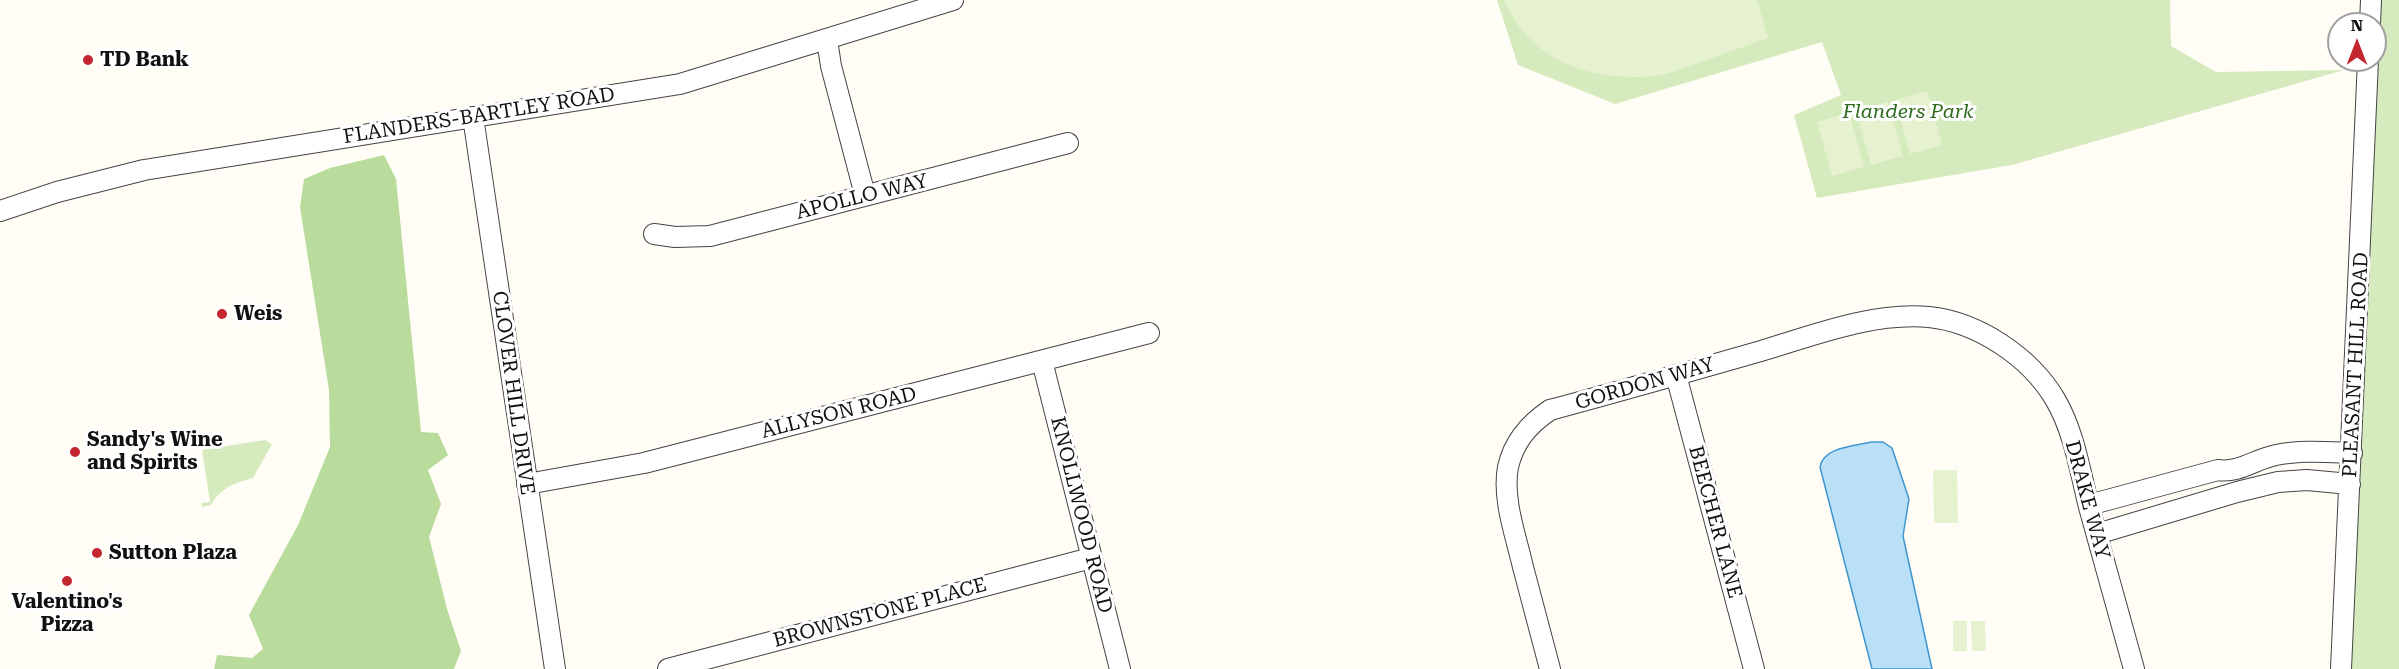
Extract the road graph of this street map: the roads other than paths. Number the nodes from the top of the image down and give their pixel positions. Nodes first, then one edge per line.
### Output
1 (953, 0) edge
2 (827, 40) junction
3 (2368, 72) edge
4 (473, 117) junction
5 (1068, 143) dead end
6 (865, 195) junction
7 (0, 210) edge
8 (654, 234) dead end
9 (1149, 333) dead end
10 (2008, 349) joint
11 (1042, 361) junction
12 (1676, 375) junction
13 (2352, 453) junction
14 (527, 484) junction
15 (2350, 484) junction
16 (2089, 506) junction
17 (2097, 534) junction
18 (1091, 558) junction
19 (555, 669) edge
20 (668, 669) edge
21 (1120, 669) edge
22 (1550, 669) edge
23 (1754, 669) edge
24 (2134, 669) edge
25 (2341, 669) edge

1 - 2 street, FLANDERS-BARTLEY ROAD
2 - 4 street, FLANDERS-BARTLEY ROAD
2 - 6 street
3 - 13 street, PLEASANT HILL ROAD
4 - 7 street, FLANDERS-BARTLEY ROAD
4 - 14 street, CLOVER HILL DRIVE
5 - 6 street, APOLLO WAY
6 - 8 street, APOLLO WAY
9 - 11 street, ALLYSON ROAD
10 - 12 street, GORDON WAY
10 - 16 street, DRAKE WAY
11 - 14 street, ALLYSON ROAD
11 - 18 street, KNOLLWOOD ROAD
12 - 22 street, GORDON WAY
12 - 23 street, BEECHER LANE
13 - 15 street, PLEASANT HILL ROAD
13 - 16 street
14 - 19 street, CLOVER HILL DRIVE
15 - 17 street
15 - 25 street, PLEASANT HILL ROAD
16 - 17 street, DRAKE WAY
17 - 24 street, DRAKE WAY
18 - 20 street, BROWNSTONE PLACE
18 - 21 street, KNOLLWOOD ROAD

